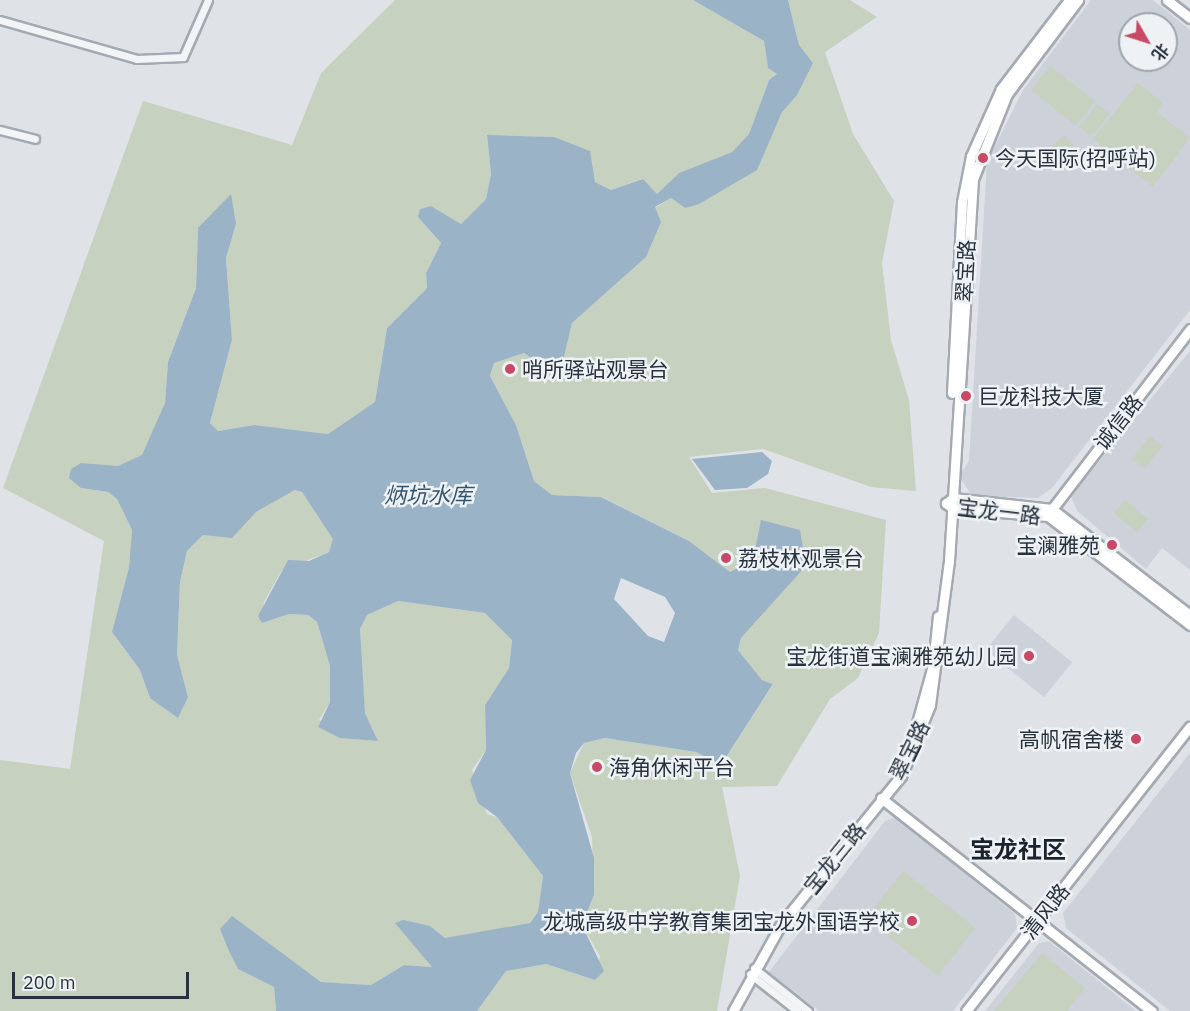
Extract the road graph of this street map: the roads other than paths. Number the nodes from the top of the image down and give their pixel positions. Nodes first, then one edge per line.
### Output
1 (208, 0) edge
2 (1070, 0) edge
3 (1078, 0) edge
4 (1167, 0) edge
5 (1190, 18) edge
6 (0, 20) edge
7 (0, 130) edge
8 (35, 139) dead end
9 (1190, 329) edge
10 (950, 503) junction
11 (1050, 512) junction
12 (1190, 615) edge
13 (1190, 625) edge
14 (1190, 726) edge
15 (1190, 736) edge
16 (881, 798) junction
17 (1040, 923) junction
18 (752, 971) junction
19 (733, 1011) edge
20 (797, 1011) edge
21 (808, 1011) edge
22 (966, 1011) edge
23 (974, 1011) edge
24 (1152, 1011) edge

1 - 6 street
2 - 10 street, 翠宝路
3 - 10 street, 翠宝路
4 - 5 street
7 - 8 street
9 - 11 street, 诚信路
10 - 11 street, 宝龙一路
10 - 16 street, 翠宝路
11 - 12 street, 宝龙一路
11 - 13 street, 宝龙一路
14 - 17 street, 清风路
15 - 17 street, 清风路
16 - 17 street
16 - 18 street, 宝龙三路
17 - 22 street, 清风路
17 - 23 street, 清风路
17 - 24 street
18 - 19 street, 宝龙三路
18 - 20 street
18 - 21 street

